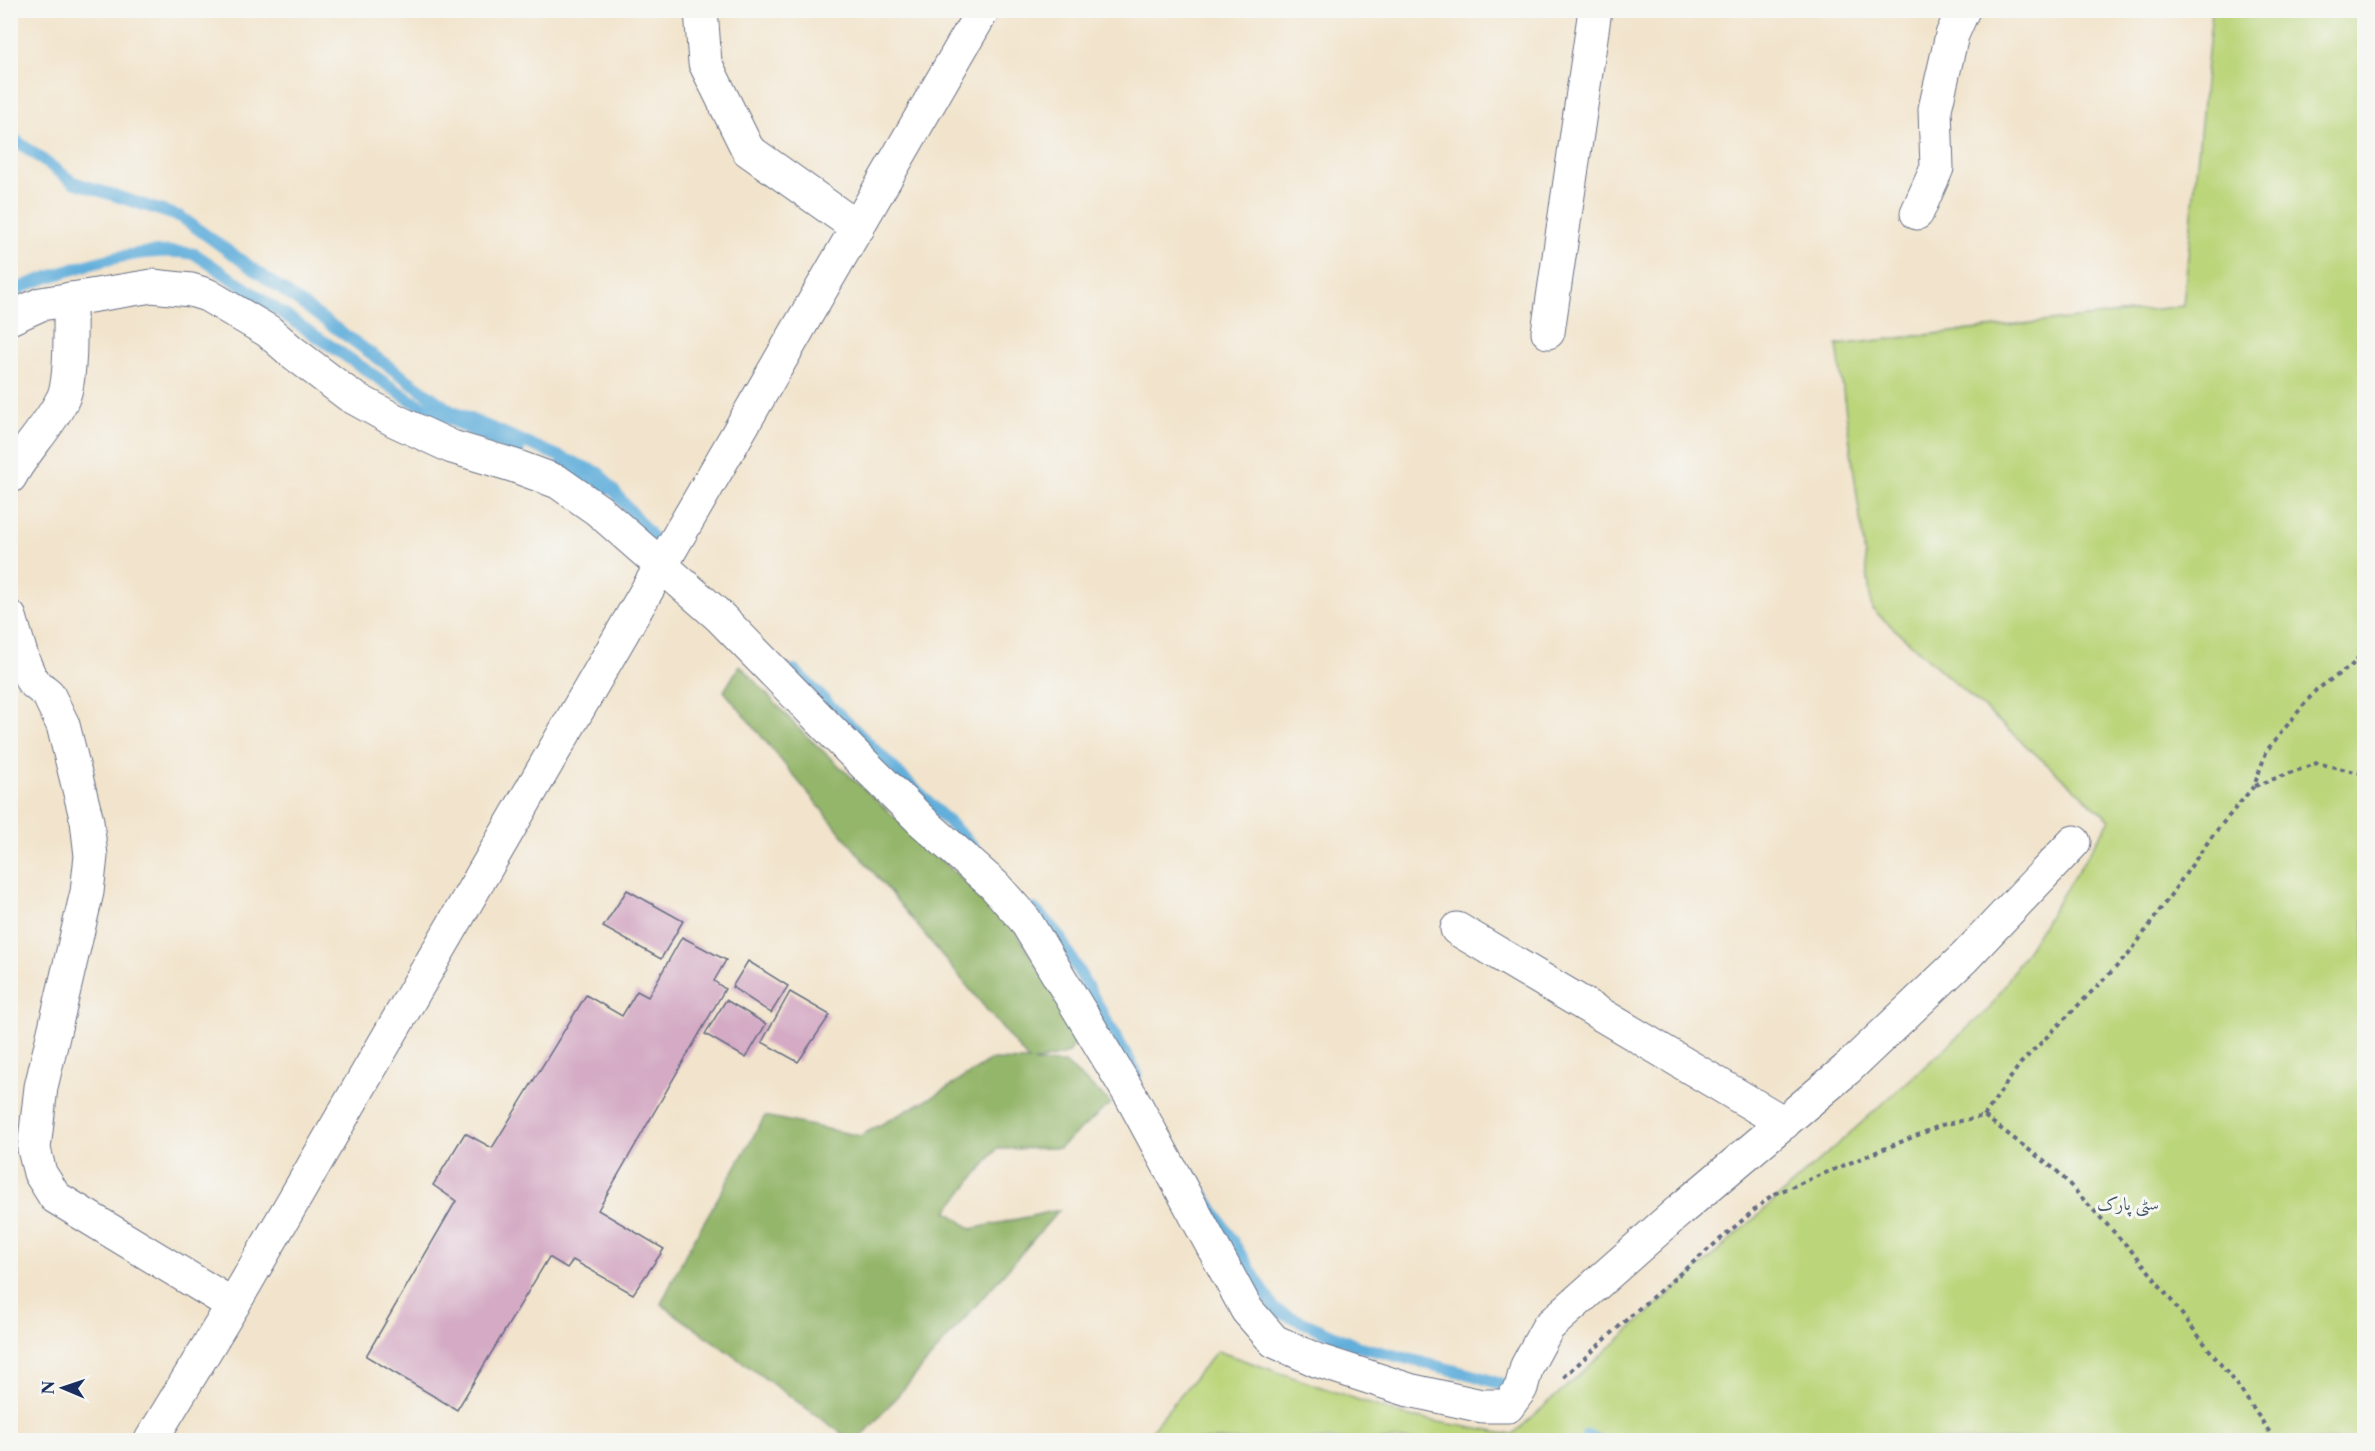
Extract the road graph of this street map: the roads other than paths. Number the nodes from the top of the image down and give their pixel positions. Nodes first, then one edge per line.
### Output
1 (701, 10) edge
2 (983, 10) edge
3 (1595, 10) edge
4 (1963, 10) edge
5 (1917, 213) dead end
6 (858, 228) junction
7 (70, 299) junction
8 (10, 318) edge
9 (1548, 332) dead end
10 (10, 477) edge
11 (662, 567) junction
12 (10, 617) edge
13 (2074, 842) dead end
14 (1457, 929) dead end
15 (1784, 1123) junction
16 (233, 1305) junction
17 (151, 1440) edge

1 - 6 street
2 - 6 street
3 - 9 street
4 - 5 street
6 - 11 street
7 - 8 street
7 - 10 street
7 - 11 street
11 - 15 street
11 - 16 street
12 - 16 street
13 - 15 street
14 - 15 street
16 - 17 street

